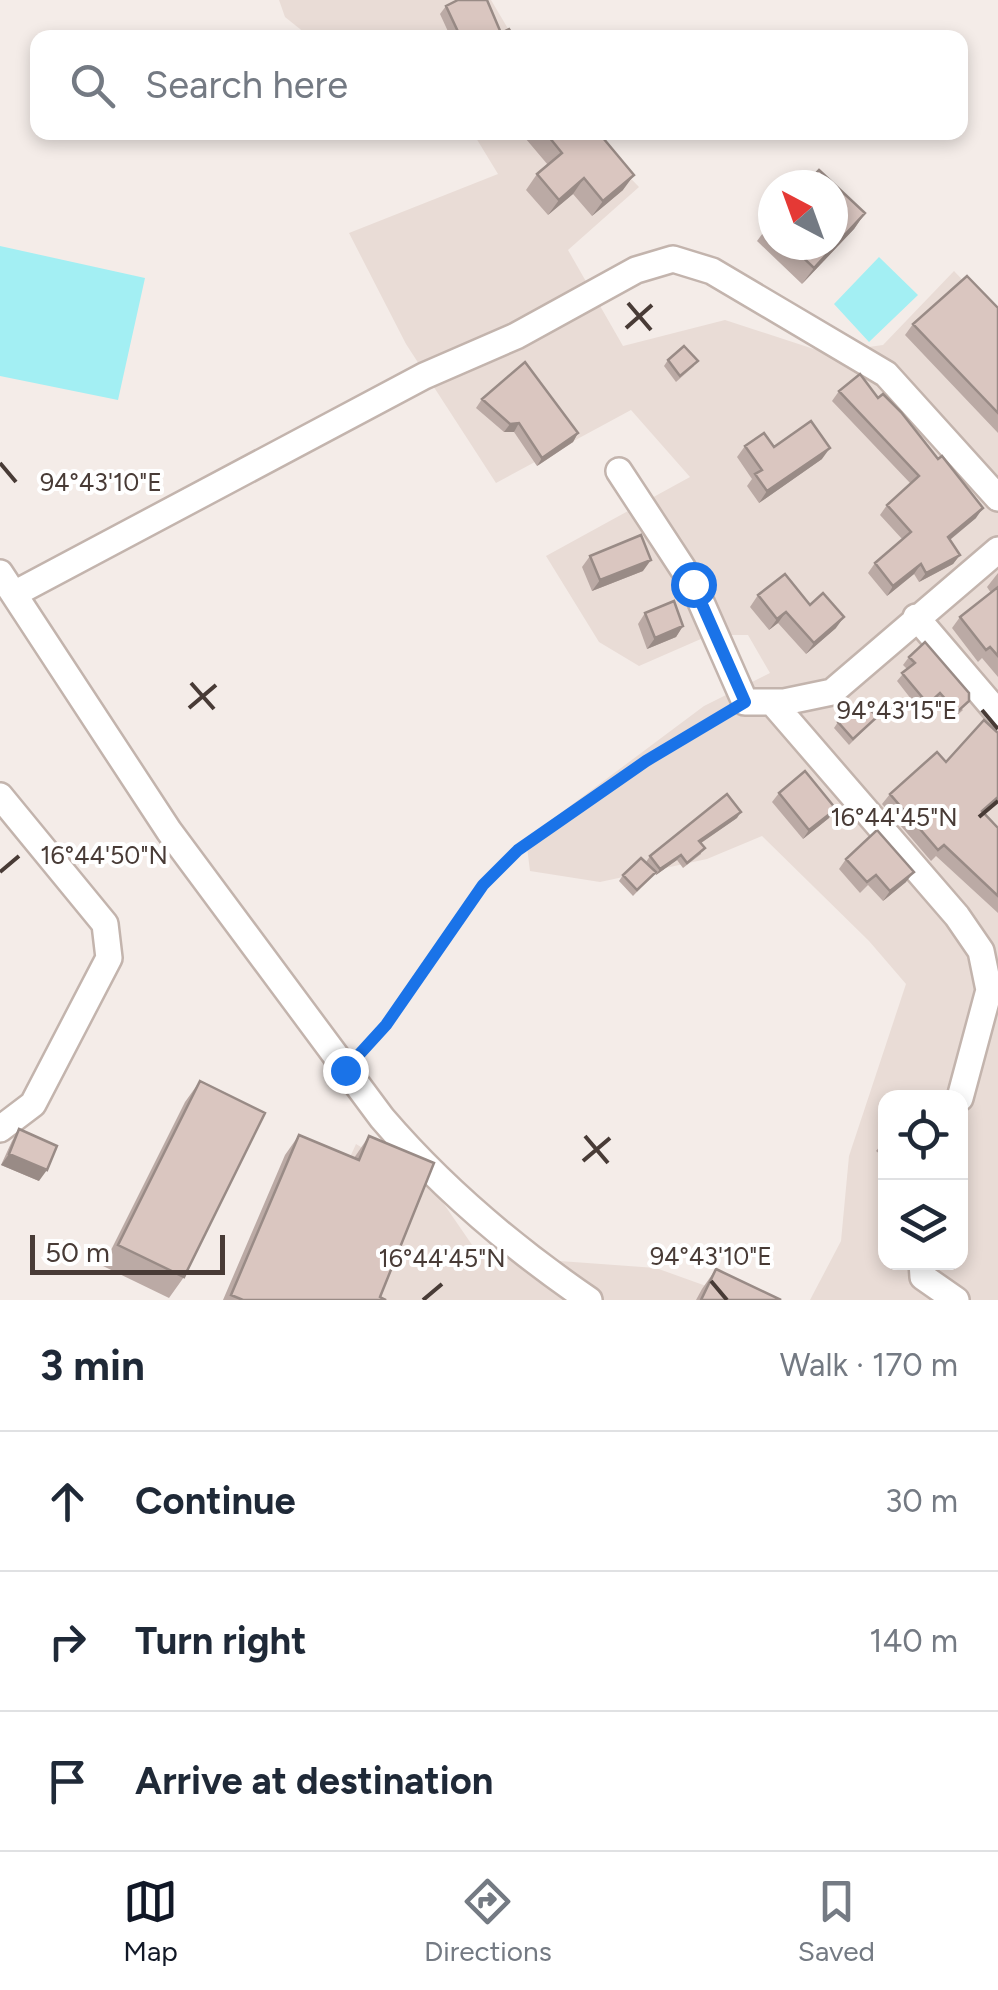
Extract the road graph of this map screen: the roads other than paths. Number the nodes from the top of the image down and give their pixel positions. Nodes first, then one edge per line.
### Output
1 (619, 470) dead end
2 (998, 498) edge
3 (998, 550) edge
4 (7, 583) edge
5 (916, 617) junction
6 (772, 702) junction
7 (998, 713) edge
8 (0, 796) edge
9 (962, 1090) edge
10 (0, 1129) edge
11 (923, 1270) edge
12 (588, 1300) edge
13 (956, 1300) edge

1 - 6 street
2 - 4 street
3 - 5 street
4 - 12 street
5 - 6 street
5 - 7 street
6 - 9 street
8 - 10 street
11 - 13 street

